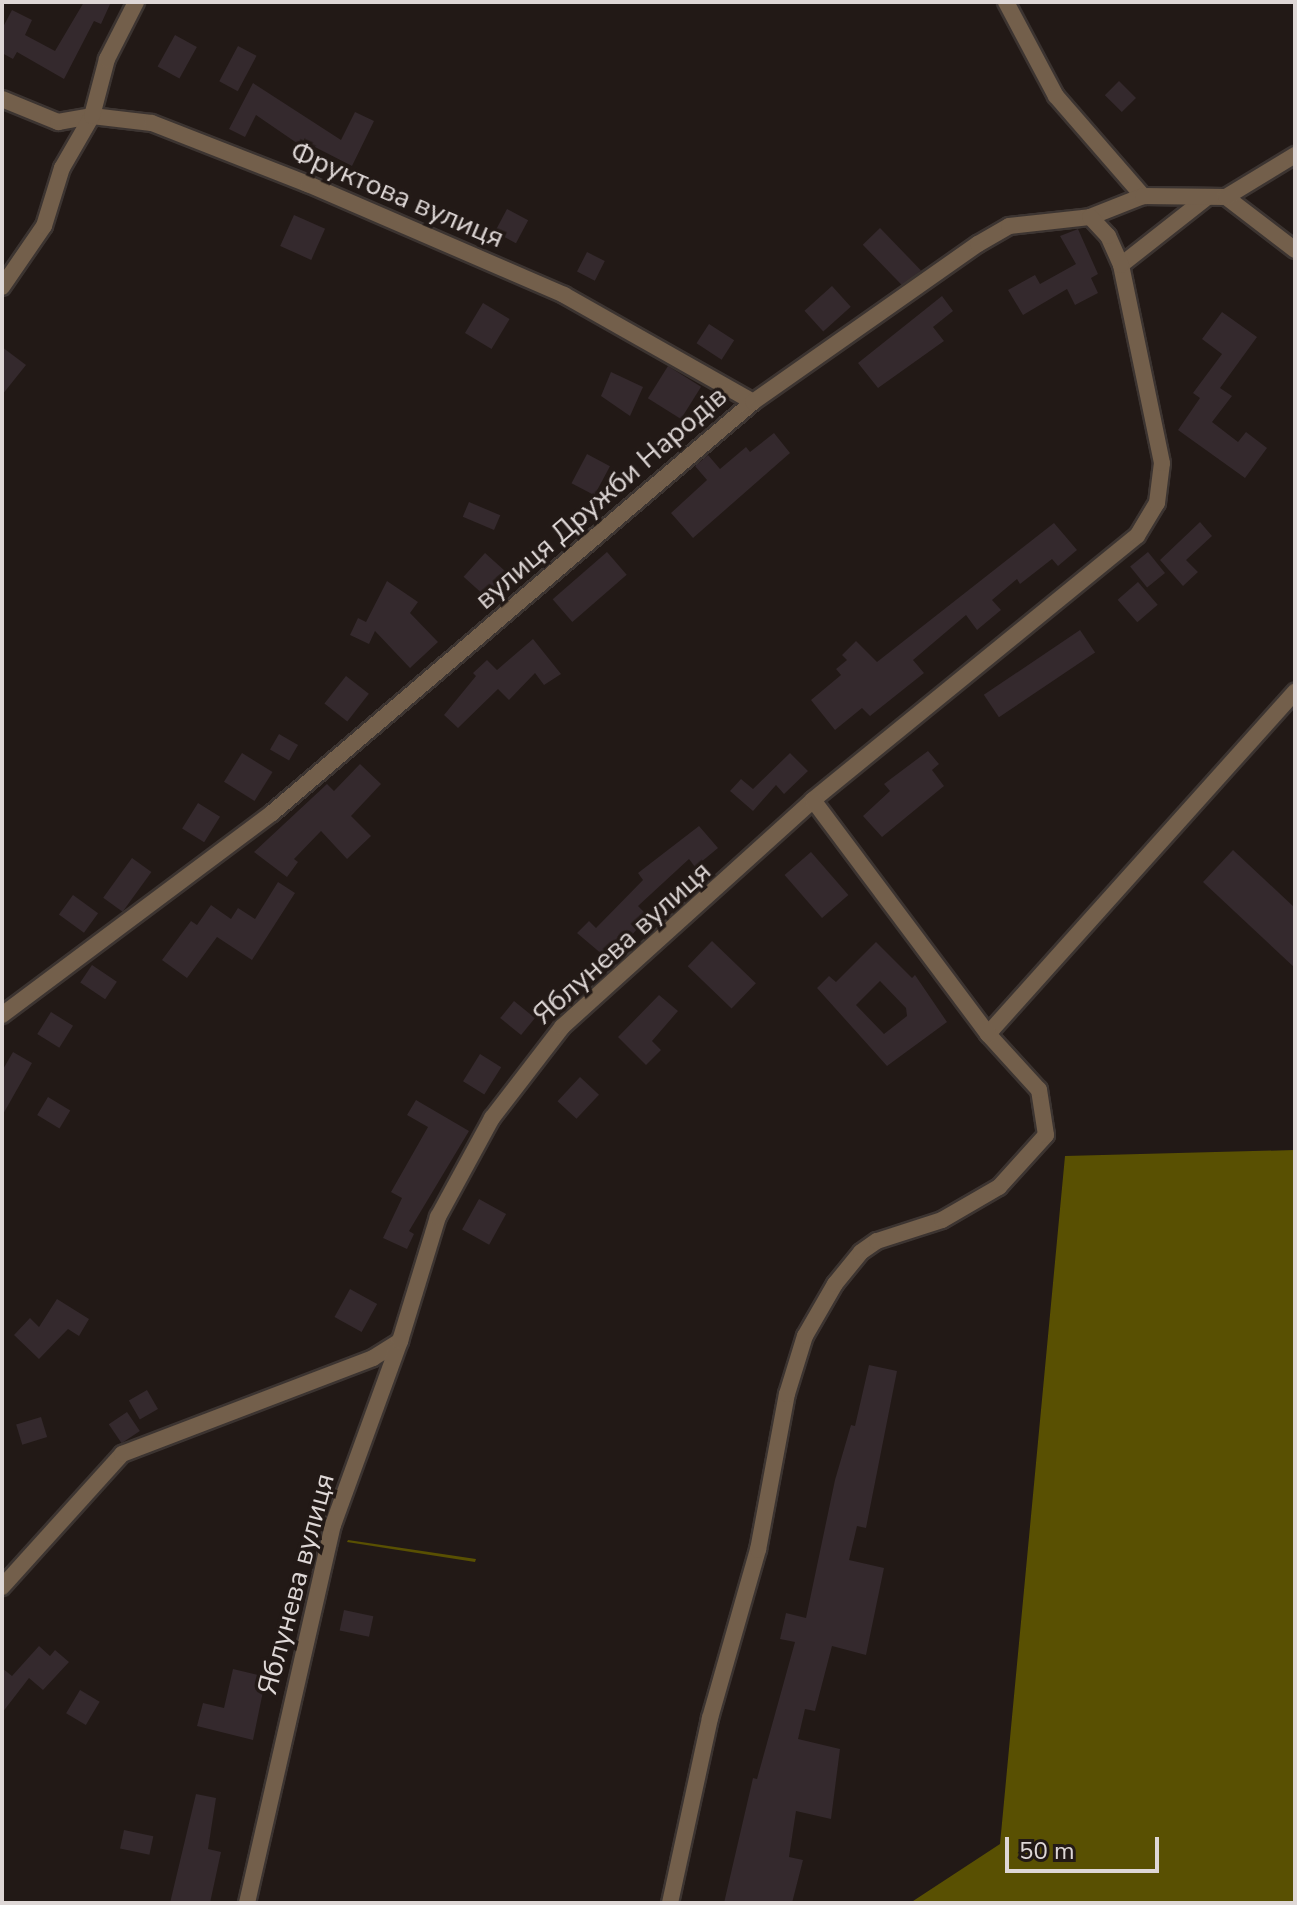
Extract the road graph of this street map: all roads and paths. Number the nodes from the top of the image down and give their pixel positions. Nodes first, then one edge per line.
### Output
1 (136, 2) edge
2 (1006, 2) edge
3 (2, 99) edge
4 (92, 116) junction
5 (1295, 155) edge
6 (1143, 196) junction
7 (1226, 197) junction
8 (1206, 198) junction
9 (1090, 217) junction
10 (1295, 250) edge
11 (1121, 265) junction
12 (2, 287) edge
13 (753, 402) junction
14 (1295, 692) edge
15 (813, 800) junction
16 (2, 1015) edge
17 (988, 1034) junction
18 (400, 1341) junction
19 (2, 1587) edge
20 (247, 1903) edge
21 (670, 1903) edge

1 - 4 street
2 - 6 street
3 - 4 street, Фруктова вулиця
4 - 12 street
4 - 13 street, Фруктова вулиця
5 - 7 street, вулиця Дружби Народів
6 - 8 street, вулиця Дружби Народів
6 - 9 street, вулиця Дружби Народів
7 - 8 street, вулиця Дружби Народів
7 - 10 street
8 - 11 street
9 - 11 street, Яблунева вулиця
9 - 13 street, вулиця Дружби Народів
11 - 15 street, Яблунева вулиця
13 - 16 street, вулиця Дружби Народів
14 - 17 street
15 - 17 street
15 - 18 street, Яблунева вулиця
17 - 21 street
18 - 19 street
18 - 20 street, Яблунева вулиця

